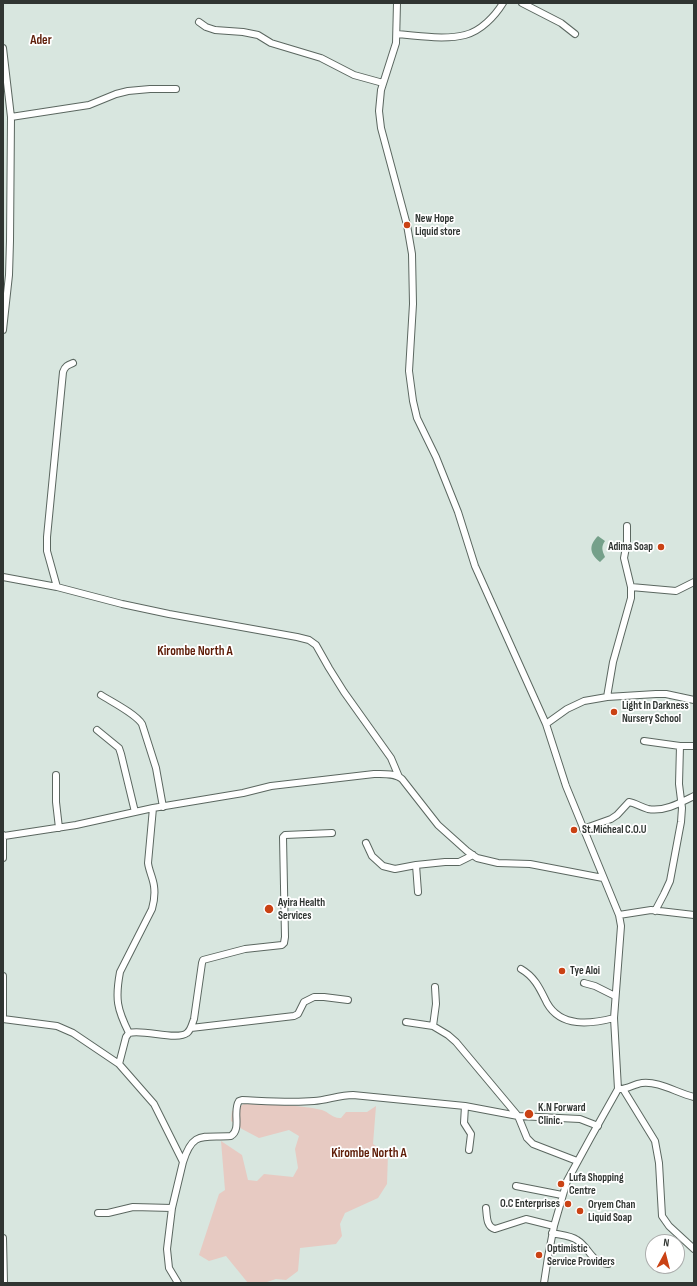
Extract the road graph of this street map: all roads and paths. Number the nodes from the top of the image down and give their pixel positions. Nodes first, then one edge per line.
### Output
1 (397, 3) edge
2 (503, 3) edge
3 (522, 3) edge
4 (199, 22) dead end
5 (397, 34) junction
6 (575, 34) dead end
7 (3, 48) edge
8 (383, 82) junction
9 (176, 89) dead end
10 (11, 117) junction
11 (3, 330) edge
12 (74, 363) dead end
13 (627, 526) dead end
14 (3, 577) edge
15 (694, 582) edge
16 (57, 587) junction
17 (631, 587) junction
18 (101, 694) dead end
19 (607, 697) junction
20 (694, 700) edge
21 (546, 724) junction
22 (97, 730) dead end
23 (644, 741) dead end
24 (680, 746) junction
25 (694, 746) edge
26 (56, 775) dead end
27 (400, 776) junction
28 (694, 796) edge
29 (680, 803) junction
30 (163, 807) junction
31 (153, 808) junction
32 (135, 812) junction
33 (59, 828) junction
34 (583, 829) junction
35 (332, 833) dead end
36 (3, 836) edge
37 (366, 843) dead end
38 (472, 856) junction
39 (3, 858) edge
40 (416, 865) junction
41 (603, 878) junction
42 (418, 892) dead end
43 (655, 911) junction
44 (619, 915) junction
45 (694, 915) edge
46 (521, 969) dead end
47 (3, 976) edge
48 (584, 982) dead end
49 (435, 987) dead end
50 (615, 996) junction
51 (348, 1000) dead end
52 (3, 1018) edge
53 (614, 1018) junction
54 (406, 1022) dead end
55 (433, 1026) junction
56 (191, 1028) junction
57 (129, 1033) junction
58 (119, 1064) junction
59 (621, 1089) junction
60 (694, 1097) edge
61 (465, 1106) junction
62 (518, 1116) junction
63 (598, 1126) junction
64 (469, 1150) dead end
65 (577, 1161) junction
66 (183, 1162) junction
67 (516, 1186) dead end
68 (562, 1195) junction
69 (172, 1208) junction
70 (486, 1208) dead end
71 (98, 1213) dead end
72 (554, 1226) junction
73 (552, 1233) junction
74 (3, 1238) edge
75 (694, 1249) edge
76 (608, 1264) dead end
77 (4, 1283) edge
78 (178, 1283) edge
79 (544, 1283) edge

1 - 5 street
2 - 5 street
3 - 6 street
4 - 8 street
5 - 8 street
7 - 10 street
8 - 21 street
9 - 10 street
10 - 11 street
12 - 16 street
13 - 17 street
14 - 16 street
15 - 17 street
16 - 27 street
17 - 19 street
18 - 30 street
19 - 20 street
19 - 21 street
21 - 34 street
22 - 32 street
23 - 24 street
24 - 25 street
24 - 29 street
26 - 33 street
27 - 30 street
27 - 38 street
28 - 29 street
29 - 34 street
29 - 43 street
30 - 31 street
31 - 32 street
31 - 57 street
32 - 33 street
33 - 36 street
34 - 41 street
35 - 56 street
36 - 39 street
37 - 40 street
38 - 40 street
38 - 41 street
40 - 42 street
41 - 44 street
43 - 44 street
43 - 45 street
44 - 50 street
46 - 53 street
47 - 52 street
48 - 50 street
49 - 55 street
50 - 53 street
51 - 56 street
52 - 58 street
53 - 59 street
54 - 55 street
55 - 62 street
56 - 57 street
57 - 58 street
58 - 66 street
59 - 60 street
59 - 63 street
59 - 75 street
61 - 62 street
61 - 64 street
61 - 66 street
62 - 63 street
62 - 65 street
63 - 65 street
65 - 68 street
66 - 69 street
67 - 68 street
68 - 72 street
69 - 71 street
69 - 78 street
70 - 72 street
72 - 73 street
73 - 76 street
73 - 79 street
74 - 77 street

